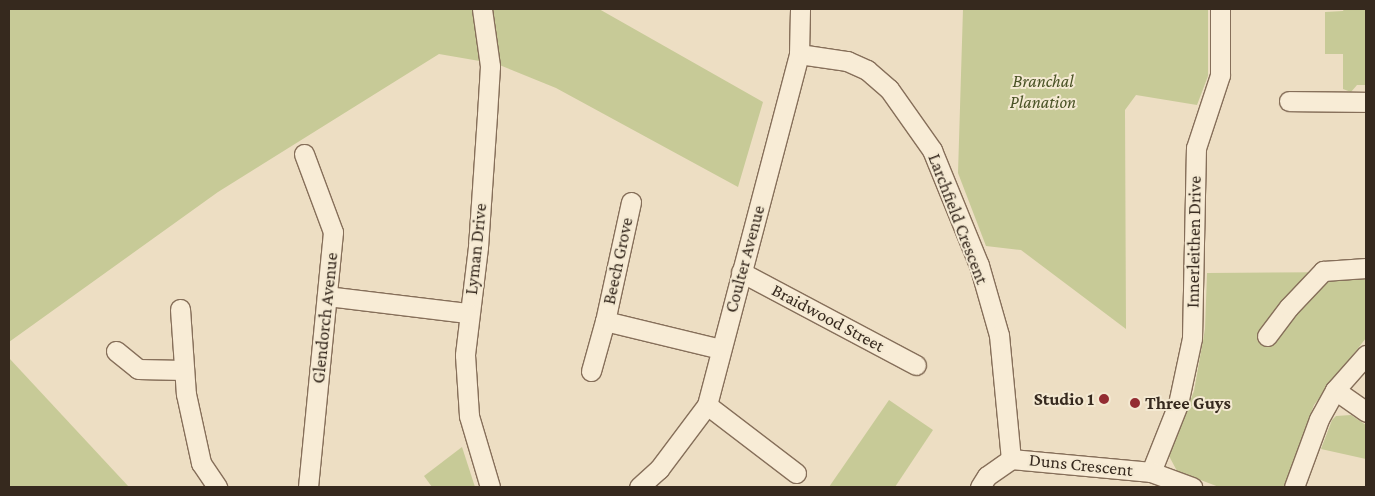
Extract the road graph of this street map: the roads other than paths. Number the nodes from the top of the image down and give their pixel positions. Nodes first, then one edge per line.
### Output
1 (482, 9) edge
2 (800, 9) edge
3 (1220, 9) edge
4 (800, 54) junction
5 (1289, 101) dead end
6 (1366, 102) edge
7 (304, 154) dead end
8 (631, 202) dead end
9 (1366, 268) edge
10 (741, 272) junction
11 (327, 296) junction
12 (180, 309) dead end
13 (468, 313) junction
14 (605, 320) junction
15 (1267, 336) dead end
16 (721, 350) junction
17 (116, 351) dead end
18 (1366, 355) edge
19 (916, 365) dead end
20 (184, 370) junction
21 (591, 371) dead end
22 (1335, 390) junction
23 (707, 405) junction
24 (1366, 412) edge
25 (1011, 459) junction
26 (1151, 472) junction
27 (796, 473) dead end
28 (218, 487) edge
29 (308, 487) edge
30 (490, 487) edge
31 (639, 487) edge
32 (980, 487) edge
33 (1192, 487) edge
34 (1294, 487) edge

1 - 13 street, Lyman Drive
2 - 4 street, Coulter Avenue
3 - 26 street, Innerleithen Drive
4 - 10 street, Coulter Avenue
4 - 25 street, Larchfield Crescent
5 - 6 street
7 - 11 street, Glendorch Avenue
8 - 14 street, Beech Grove
9 - 15 street
10 - 16 street, Coulter Avenue
10 - 19 street, Braidwood Street
11 - 13 street
11 - 29 street, Glendorch Avenue
12 - 20 street
13 - 30 street, Lyman Drive
14 - 16 street, Beech Grove
14 - 21 street, Beech Grove
16 - 23 street, Coulter Avenue
17 - 20 street
18 - 22 street
20 - 28 street
22 - 24 street
22 - 34 street
23 - 27 street
23 - 31 street, Coulter Avenue
25 - 26 street, Duns Crescent
25 - 32 street, Duns Crescent
26 - 33 street, Duns Crescent

